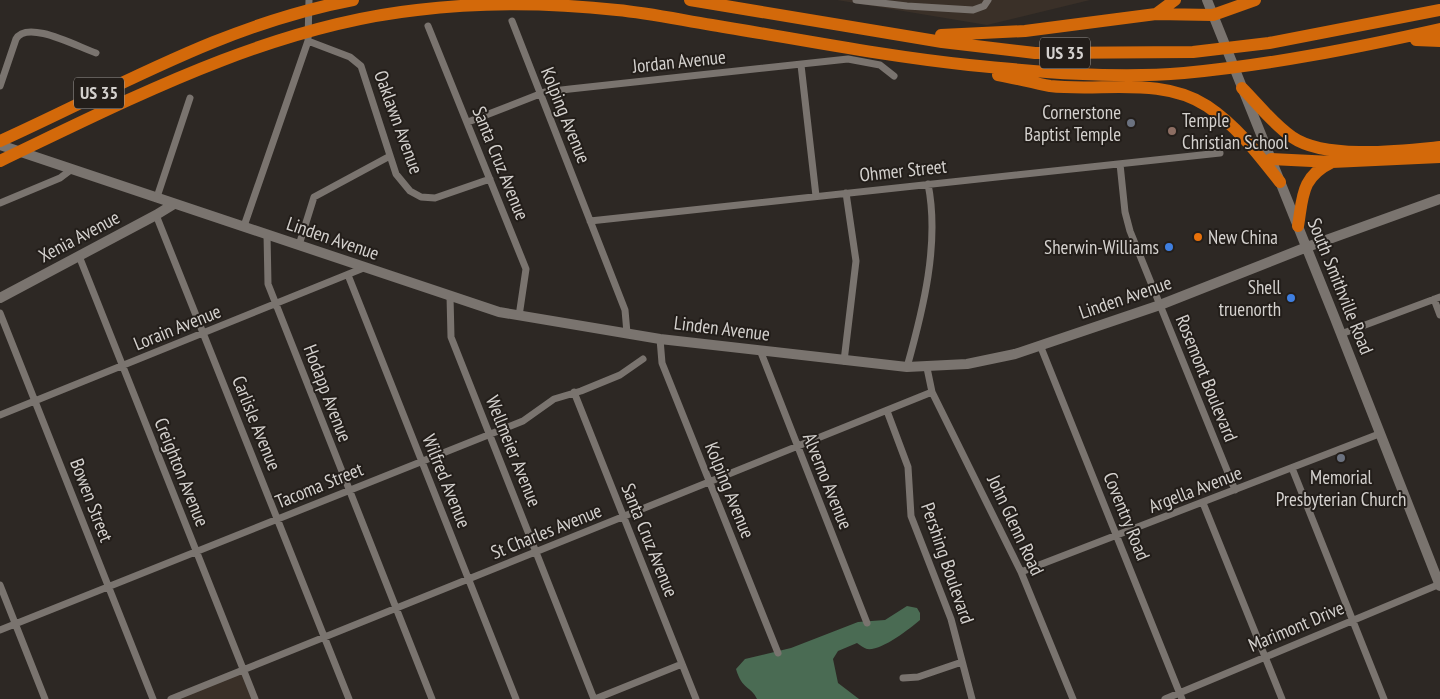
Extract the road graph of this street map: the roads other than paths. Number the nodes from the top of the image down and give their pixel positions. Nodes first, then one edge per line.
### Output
1 (309, 0) edge
2 (353, 0) edge
3 (690, 0) edge
4 (856, 0) edge
5 (988, 0) edge
6 (1175, 0) edge
7 (1207, 0) edge
8 (1255, 0) edge
9 (1440, 10) edge
10 (1156, 14) junction
11 (1214, 19) junction
12 (512, 21) dead end
13 (428, 26) dead end
14 (1440, 29) edge
15 (898, 34) junction
16 (308, 41) junction
17 (1440, 41) edge
18 (1381, 42) junction
19 (96, 53) dead end
20 (918, 58) junction
21 (801, 66) junction
22 (894, 76) dead end
23 (0, 86) edge
24 (1242, 88) junction
25 (540, 94) junction
26 (190, 98) dead end
27 (468, 122) junction
28 (0, 143) edge
29 (1440, 147) edge
30 (1220, 153) dead end
31 (390, 156) junction
32 (1440, 157) edge
33 (1271, 159) junction
34 (0, 161) edge
35 (1332, 162) junction
36 (1120, 164) junction
37 (72, 169) junction
38 (490, 179) junction
39 (1280, 182) junction
40 (928, 184) junction
41 (846, 193) junction
42 (816, 196) junction
43 (157, 197) junction
44 (1440, 199) edge
45 (0, 203) edge
46 (174, 204) junction
47 (156, 215) junction
48 (590, 221) junction
49 (244, 226) junction
50 (1298, 226) junction
51 (267, 234) junction
52 (299, 245) junction
53 (1307, 247) junction
54 (79, 256) junction
55 (366, 267) junction
56 (348, 275) junction
57 (450, 296) junction
58 (0, 298) edge
59 (1437, 298) edge
60 (276, 304) junction
61 (1160, 305) junction
62 (0, 313) edge
63 (1440, 315) edge
64 (519, 316) junction
65 (204, 333) junction
66 (627, 333) junction
67 (1341, 334) junction
68 (660, 339) junction
69 (1040, 345) junction
70 (760, 350) junction
71 (643, 359) dead end
72 (844, 361) junction
73 (123, 366) junction
74 (907, 367) junction
75 (927, 368) junction
76 (574, 392) junction
77 (932, 392) junction
78 (35, 401) junction
79 (887, 411) junction
80 (0, 415) edge
81 (489, 434) junction
82 (1380, 434) junction
83 (797, 446) junction
84 (422, 462) junction
85 (1292, 468) junction
86 (709, 482) junction
87 (350, 490) junction
88 (1235, 490) junction
89 (1203, 503) junction
90 (623, 516) junction
91 (278, 519) junction
92 (1118, 536) junction
93 (196, 552) junction
94 (536, 552) junction
95 (1021, 572) junction
96 (469, 580) junction
97 (0, 585) edge
98 (1440, 585) edge
99 (108, 586) junction
100 (396, 609) junction
101 (1353, 620) junction
102 (867, 623) dead end
103 (15, 624) junction
104 (0, 630) edge
105 (325, 638) junction
106 (778, 653) dead end
107 (1265, 657) junction
108 (962, 662) junction
109 (682, 664) junction
110 (243, 670) junction
111 (903, 678) dead end
112 (1181, 696) edge
113 (45, 699) edge
114 (153, 699) edge
115 (171, 699) edge
116 (255, 699) edge
117 (349, 699) edge
118 (432, 699) edge
119 (516, 699) edge
120 (595, 699) edge
121 (696, 699) edge
122 (972, 699) edge
123 (1073, 699) edge
124 (1165, 699) edge
125 (1282, 699) edge
126 (1384, 699) edge

1 - 16 street
2 - 28 highway, US 35
3 - 15 highway, US 35
4 - 5 street
6 - 10 highway
7 - 11 main road, South Smithville Road
8 - 11 highway
9 - 15 highway, US 35
10 - 11 highway
10 - 15 highway
11 - 24 main road, South Smithville Road
12 - 25 street, Kolping Avenue
13 - 27 street, Santa Cruz Avenue
14 - 18 highway, US 35
16 - 31 street, Oaklawn Avenue
16 - 49 street
17 - 18 highway
18 - 20 highway, US 35
19 - 23 street
20 - 34 highway, US 35
20 - 39 highway
21 - 22 street, Jordan Avenue
21 - 25 street, Jordan Avenue
21 - 42 street
24 - 29 highway
24 - 33 main road, South Smithville Road
25 - 27 street, Jordan Avenue
25 - 48 street, Kolping Avenue
26 - 43 street
27 - 38 street, Santa Cruz Avenue
28 - 37 main road, Linden Avenue
30 - 36 street, Ohmer Street
31 - 38 street, Oaklawn Avenue
31 - 52 street
32 - 35 highway
33 - 35 highway
33 - 39 main road, South Smithville Road
35 - 50 highway
36 - 40 street, Ohmer Street
36 - 61 street, Rosemont Boulevard
37 - 43 main road, Linden Avenue
37 - 45 street
38 - 64 street, Santa Cruz Avenue
39 - 50 main road, South Smithville Road
40 - 41 street, Ohmer Street
40 - 74 street
41 - 42 street, Ohmer Street
41 - 72 street
42 - 48 street, Ohmer Street
43 - 46 main road, Linden Avenue
44 - 53 main road, Linden Avenue
46 - 47 main road, Xenia Avenue
46 - 49 main road, Linden Avenue
47 - 54 main road, Xenia Avenue
47 - 65 street, Carlisle Avenue
48 - 66 street, Kolping Avenue
49 - 51 main road, Linden Avenue
50 - 53 main road, South Smithville Road
51 - 52 main road, Linden Avenue
51 - 60 street, Hodapp Avenue
52 - 55 main road, Linden Avenue
53 - 61 main road, Linden Avenue
53 - 67 main road, South Smithville Road
54 - 58 main road, Xenia Avenue
54 - 73 street, Creighton Avenue
55 - 56 street, Lorain Avenue
55 - 57 main road, Linden Avenue
56 - 60 street, Lorain Avenue
56 - 84 street, Wilfred Avenue
57 - 64 main road, Linden Avenue
57 - 81 street, Wellmeier Avenue
59 - 63 street
59 - 67 street
60 - 65 street, Lorain Avenue
60 - 87 street, Hodapp Avenue
61 - 69 main road, Linden Avenue
61 - 88 street, Rosemont Boulevard
62 - 78 street, Bowen Street
64 - 66 main road, Linden Avenue
65 - 73 street, Lorain Avenue
65 - 91 street, Carlisle Avenue
66 - 68 main road, Linden Avenue
67 - 82 main road, South Smithville Road
68 - 70 main road, Linden Avenue
68 - 86 street, Kolping Avenue
69 - 75 main road, Linden Avenue
69 - 92 street, Coventry Road
70 - 72 main road, Linden Avenue
70 - 83 street, Alverno Avenue
71 - 76 street, Tacoma Street
72 - 74 main road, Linden Avenue
73 - 78 street, Lorain Avenue
73 - 93 street, Creighton Avenue
74 - 75 main road, Linden Avenue
75 - 77 street, John Glenn Road
76 - 81 street, Tacoma Street
76 - 90 street, Santa Cruz Avenue
77 - 79 street, St Charles Avenue
77 - 95 street, John Glenn Road
78 - 80 street, Lorain Avenue
78 - 99 street, Bowen Street
79 - 83 street, St Charles Avenue
79 - 108 street, Pershing Boulevard
81 - 84 street, Tacoma Street
81 - 94 street, Wellmeier Avenue
82 - 85 street, Argella Avenue
82 - 98 main road, South Smithville Road
83 - 86 street, St Charles Avenue
83 - 102 street, Alverno Avenue
84 - 87 street, Tacoma Street
84 - 96 street, Wilfred Avenue
85 - 88 street, Argella Avenue
85 - 101 street
86 - 90 street, St Charles Avenue
86 - 106 street, Kolping Avenue
87 - 91 street, Tacoma Street
87 - 100 street, Hodapp Avenue
88 - 89 street, Argella Avenue
89 - 92 street, Argella Avenue
89 - 107 street
90 - 94 street, St Charles Avenue
90 - 109 street, Santa Cruz Avenue
91 - 93 street, Tacoma Street
91 - 105 street, Carlisle Avenue
92 - 95 street, Argella Avenue
92 - 112 street, Coventry Road
93 - 99 street, Tacoma Street
93 - 110 street, Creighton Avenue
94 - 96 street, St Charles Avenue
94 - 120 street, Wellmeier Avenue
95 - 123 street, John Glenn Road
96 - 100 street, St Charles Avenue
96 - 119 street, Wilfred Avenue
97 - 103 street
98 - 101 street, Marimont Drive
99 - 103 street, Tacoma Street
99 - 114 street, Bowen Street
100 - 105 street, St Charles Avenue
100 - 118 street, Hodapp Avenue
101 - 107 street, Marimont Drive
101 - 126 street
103 - 104 street, Tacoma Street
103 - 113 street
105 - 110 street, St Charles Avenue
105 - 117 street, Carlisle Avenue
107 - 112 street, Marimont Drive
107 - 125 street
108 - 111 street
108 - 122 street, Pershing Boulevard
109 - 120 street
109 - 121 street, Santa Cruz Avenue
110 - 115 street, St Charles Avenue
110 - 116 street, Creighton Avenue
112 - 124 street, Marimont Drive

